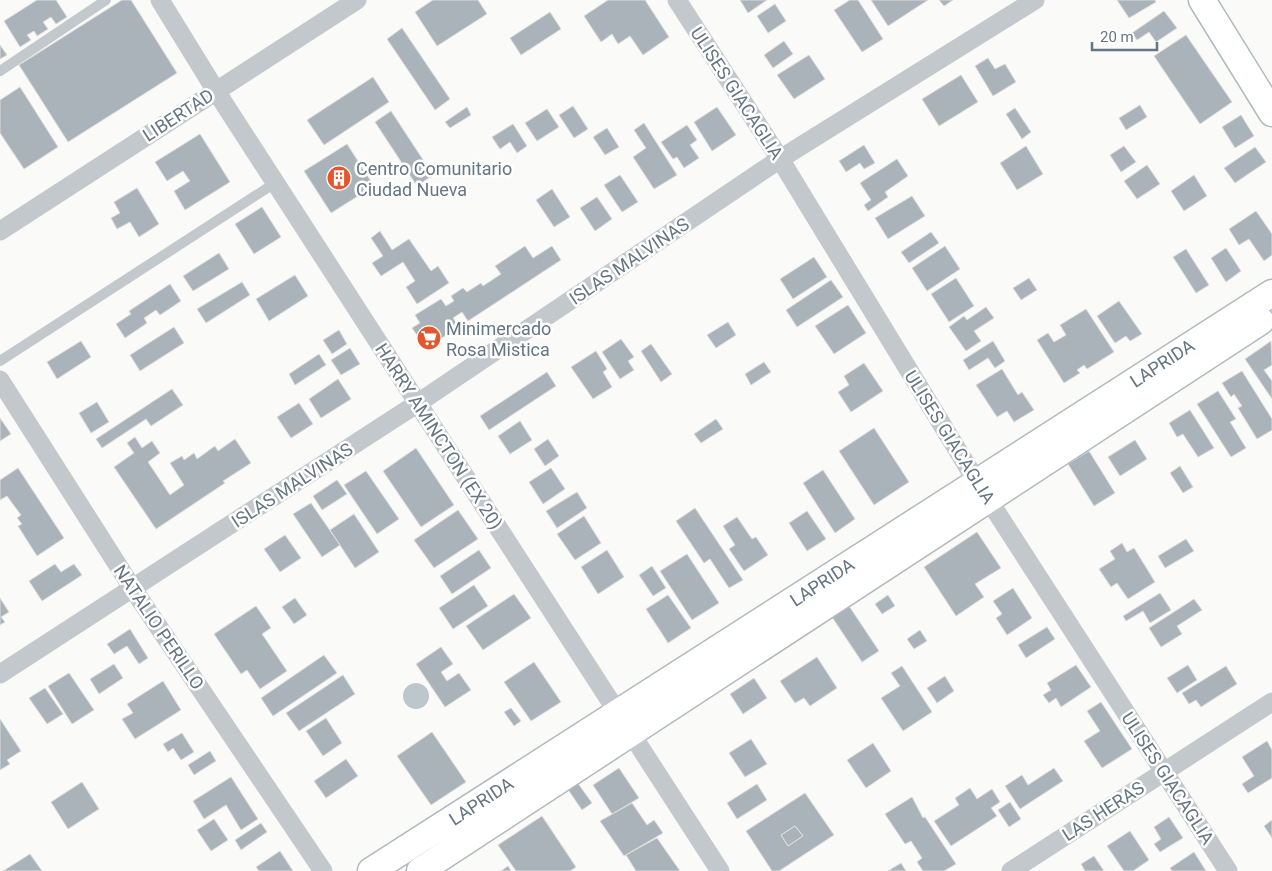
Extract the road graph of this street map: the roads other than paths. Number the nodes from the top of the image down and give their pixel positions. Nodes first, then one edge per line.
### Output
1 (106, 0) edge
2 (160, 0) edge
3 (357, 0) edge
4 (677, 0) edge
5 (1036, 0) edge
6 (1202, 0) edge
7 (0, 71) edge
8 (216, 91) junction
9 (1272, 113) edge
10 (780, 159) junction
11 (275, 183) junction
12 (0, 231) edge
13 (1272, 293) edge
14 (1272, 314) edge
15 (0, 361) edge
16 (0, 380) edge
17 (418, 403) junction
18 (983, 491) junction
19 (133, 589) junction
20 (0, 674) edge
21 (1272, 702) edge
22 (623, 724) junction
23 (1164, 772) junction
24 (323, 871) edge
25 (371, 871) edge
26 (420, 871) edge
27 (720, 871) edge
28 (1011, 871) edge
29 (1228, 871) edge

1 - 7 lane
2 - 8 street, HARRY AMINCTON (EX 20)
3 - 8 street, LIBERTAD
4 - 10 street, ULISES GIACAGLIA
5 - 10 street, ISLAS MALVINAS
6 - 9 main road
8 - 11 street, HARRY AMINCTON (EX 20)
8 - 12 street, LIBERTAD
10 - 17 street, ISLAS MALVINAS
10 - 18 street, ULISES GIACAGLIA
11 - 15 lane
11 - 17 street, HARRY AMINCTON (EX 20)
13 - 18 main road, LAPRIDA
14 - 18 main road, LAPRIDA
16 - 19 street, NATALIO PERILLO
17 - 19 street, ISLAS MALVINAS
17 - 22 street, HARRY AMINCTON (EX 20)
18 - 22 main road, LAPRIDA
18 - 23 street, ULISES GIACAGLIA
19 - 20 street, ISLAS MALVINAS
19 - 24 street, NATALIO PERILLO
21 - 23 street, LAS HERAS
22 - 25 main road, LAPRIDA
22 - 26 main road, LAPRIDA
22 - 27 street, HARRY AMINCTON (EX 20)
23 - 28 street, LAS HERAS
23 - 29 street, ULISES GIACAGLIA

